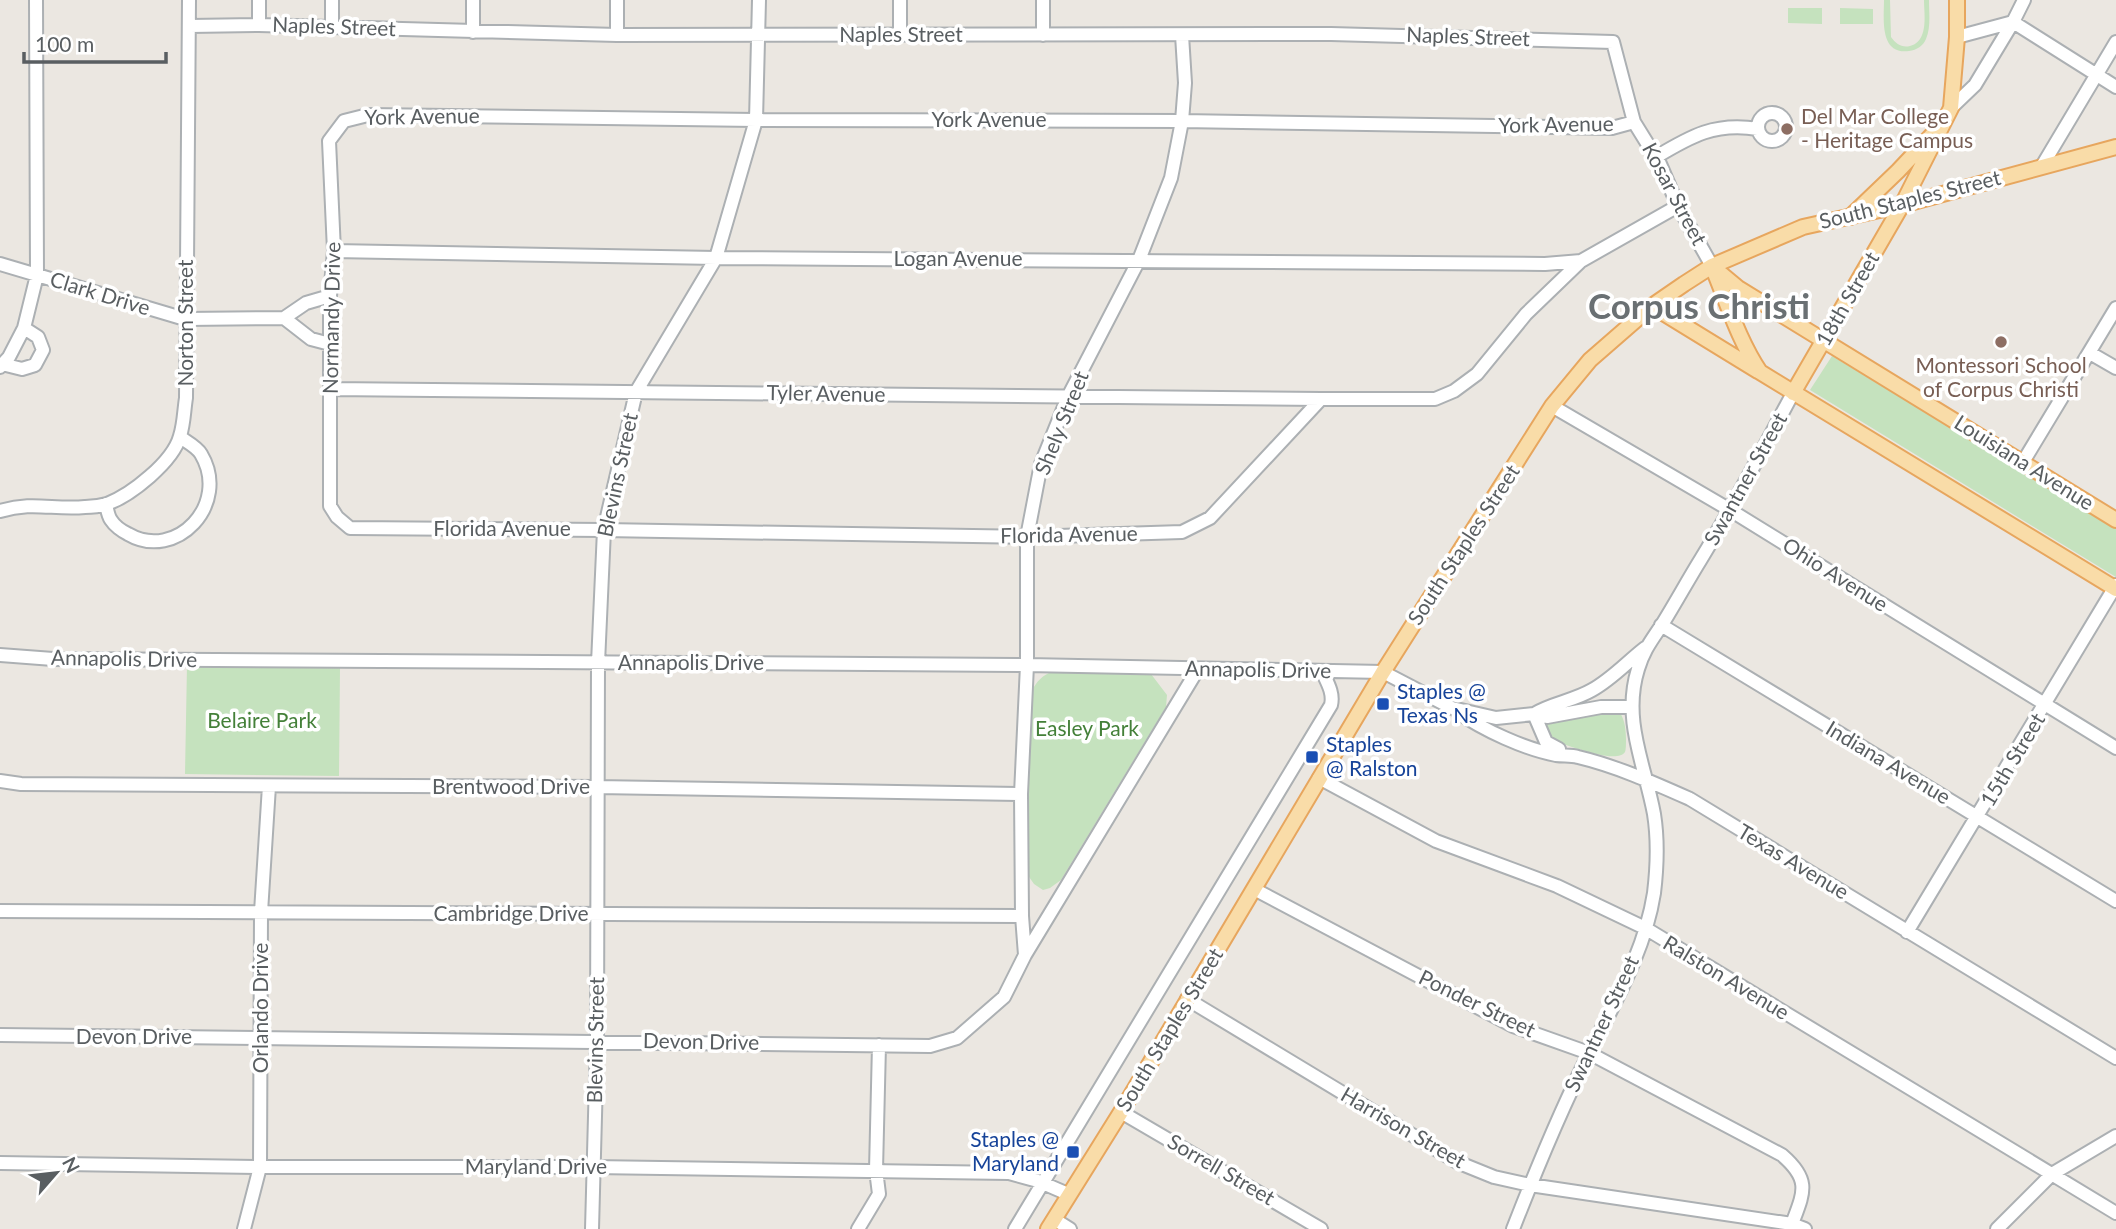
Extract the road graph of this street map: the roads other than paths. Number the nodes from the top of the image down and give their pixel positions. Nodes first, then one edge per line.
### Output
1 (36, 0) edge
2 (189, 0) edge
3 (259, 0) edge
4 (332, 0) edge
5 (473, 0) edge
6 (617, 0) edge
7 (759, 0) edge
8 (900, 0) edge
9 (1043, 0) edge
10 (1957, 0) edge
11 (2024, 0) edge
12 (2013, 22) junction
13 (259, 25) junction
14 (190, 26) junction
15 (332, 27) junction
16 (473, 32) junction
17 (759, 34) junction
18 (617, 35) junction
19 (900, 35) junction
20 (1043, 35) junction
21 (1182, 35) junction
22 (1957, 37) junction
23 (1613, 41) joint
24 (2116, 42) edge
25 (2097, 75) junction
26 (2116, 87) edge
27 (1951, 108) junction
28 (756, 120) junction
29 (344, 121) joint
30 (1182, 121) junction
31 (1634, 122) junction
32 (1943, 124) junction
33 (1758, 129) dead end
34 (2116, 147) edge
35 (1656, 157) junction
36 (2042, 166) junction
37 (1902, 205) junction
38 (1678, 206) junction
39 (1850, 217) junction
40 (334, 251) junction
41 (716, 258) junction
42 (1139, 260) junction
43 (1581, 261) junction
44 (0, 264) edge
45 (1712, 266) junction
46 (37, 275) junction
47 (330, 296) junction
48 (1652, 306) junction
49 (2116, 308) edge
50 (284, 318) junction
51 (185, 319) junction
52 (24, 328) junction
53 (1825, 340) junction
54 (330, 344) junction
55 (2090, 353) junction
56 (1, 366) edge
57 (2116, 369) edge
58 (1760, 372) junction
59 (330, 389) junction
60 (636, 392) junction
61 (1793, 393) junction
62 (1068, 397) junction
63 (1321, 399) junction
64 (1552, 406) junction
65 (180, 437) junction
66 (2023, 462) junction
67 (106, 504) junction
68 (1730, 510) junction
69 (0, 511) edge
70 (337, 517) joint
71 (2116, 520) edge
72 (604, 530) junction
73 (1027, 537) junction
74 (2116, 587) edge
75 (1661, 625) junction
76 (1645, 648) junction
77 (0, 655) edge
78 (598, 663) junction
79 (1027, 665) junction
80 (1198, 669) junction
81 (1322, 671) junction
82 (1383, 672) junction
83 (1632, 706) junction
84 (2045, 706) junction
85 (1452, 708) junction
86 (1534, 714) junction
87 (2116, 748) edge
88 (1576, 756) junction
89 (1319, 778) junction
90 (1646, 780) junction
91 (0, 781) edge
92 (269, 786) junction
93 (597, 787) junction
94 (1021, 794) junction
95 (1978, 818) junction
96 (1254, 889) junction
97 (2116, 901) edge
98 (0, 911) edge
99 (261, 912) junction
100 (598, 914) junction
101 (1022, 916) junction
102 (1645, 928) junction
103 (1908, 932) junction
104 (1025, 954) junction
105 (1187, 999) junction
106 (0, 1035) edge
107 (261, 1038) junction
108 (597, 1041) junction
109 (878, 1045) junction
110 (1589, 1053) junction
111 (2116, 1058) edge
112 (1121, 1112) junction
113 (2116, 1136) edge
114 (0, 1163) edge
115 (260, 1167) junction
116 (593, 1167) junction
117 (876, 1170) junction
118 (2052, 1174) junction
119 (1043, 1183) junction
120 (1530, 1185) junction
121 (1068, 1195) junction
122 (2116, 1213) edge
123 (1051, 1224) edge
124 (1792, 1224) junction
125 (244, 1229) edge
126 (592, 1229) edge
127 (858, 1229) edge
128 (1015, 1229) edge
129 (1070, 1229) edge
130 (1321, 1229) edge
131 (1513, 1229) edge
132 (1805, 1229) edge
133 (1997, 1229) edge

1 - 46 street
2 - 14 street, Norton Street
3 - 13 street
4 - 15 street
5 - 16 street
6 - 18 street
7 - 17 street, Blevins Street
8 - 19 street
9 - 20 street
10 - 22 main road
11 - 12 street
12 - 22 street
12 - 25 street
12 - 27 street
13 - 14 street, Naples Street
13 - 15 street, Naples Street
14 - 51 street, Norton Street
15 - 16 street, Naples Street
16 - 18 street, Naples Street
17 - 18 street, Naples Street
17 - 19 street, Naples Street
17 - 28 street, Blevins Street
19 - 20 street, Naples Street
20 - 21 street, Naples Street
21 - 23 street, Naples Street
21 - 30 street, Shely Street
22 - 27 main road
23 - 31 street, Kosar Street
24 - 25 street
25 - 26 street
25 - 36 street
27 - 32 main road, 18th Street
28 - 29 street, York Avenue
28 - 30 street, York Avenue
28 - 41 street, Blevins Street
29 - 40 street, Normandy Drive
30 - 31 street, York Avenue
30 - 42 street, Shely Street
31 - 35 street, Kosar Street
32 - 37 main road, 18th Street
32 - 39 main road
33 - 35 street
34 - 36 main road, South Staples Street
35 - 38 street, Kosar Street
36 - 37 main road, South Staples Street
37 - 39 main road, South Staples Street
37 - 53 main road, 18th Street
38 - 43 street
38 - 45 street, Kosar Street
39 - 45 main road, South Staples Street
40 - 41 street, Logan Avenue
40 - 47 street, Normandy Drive
41 - 42 street, Logan Avenue
41 - 60 street, Blevins Street
42 - 43 street, Logan Avenue
42 - 62 street, Shely Street
43 - 63 street
44 - 46 street, Clark Drive
45 - 48 main road, South Staples Street
45 - 53 main road, Louisiana Avenue
45 - 58 main road
46 - 51 street, Clark Drive
46 - 52 street
47 - 50 street, Clark Drive
47 - 54 street, Normandy Drive
48 - 58 main road
48 - 64 main road, South Staples Street
49 - 55 street
50 - 51 street, Clark Drive
50 - 54 street
51 - 65 street, Norton Street
52 - 56 street
52 - 56 street
53 - 61 main road, 18th Street
53 - 66 main road, Louisiana Avenue
54 - 59 street, Normandy Drive
55 - 57 street
55 - 66 street
58 - 61 main road
59 - 60 street, Tyler Avenue
59 - 70 street, Normandy Drive
60 - 62 street, Tyler Avenue
60 - 72 street, Blevins Street
61 - 68 street, Swantner Street
61 - 74 main road
62 - 63 street, Tyler Avenue
62 - 73 street, Shely Street
63 - 73 street, Florida Avenue
64 - 68 street, Ohio Avenue
64 - 82 main road, South Staples Street
65 - 67 street, Norton Street
65 - 67 street
66 - 71 main road, Louisiana Avenue
67 - 69 street, Norton Street
68 - 75 street, Swantner Street
68 - 84 street, Ohio Avenue
70 - 72 street, Florida Avenue
72 - 73 street, Florida Avenue
72 - 78 street, Blevins Street
73 - 79 street, Shely Street
74 - 84 street, 15th Street
75 - 76 street, Swantner Street
75 - 95 street, Indiana Avenue
76 - 83 street, Swantner Street
76 - 86 street, Texas Avenue
77 - 78 street, Annapolis Drive
78 - 79 street, Annapolis Drive
78 - 93 street, Blevins Street
79 - 80 street, Annapolis Drive
79 - 94 street, Shely Street
80 - 81 street, Annapolis Drive
80 - 104 street, Devon Drive
81 - 82 street, Annapolis Drive
81 - 119 street
82 - 85 street, Texas Avenue
82 - 89 main road, South Staples Street
83 - 86 street, Texas Avenue
83 - 90 street, Swantner Street
84 - 87 street, Ohio Avenue
84 - 95 street, 15th Street
85 - 86 street, Texas Avenue
85 - 88 street, Texas Avenue
86 - 88 street
88 - 90 street, Texas Avenue
89 - 96 main road, South Staples Street
89 - 102 street, Ralston Avenue
90 - 102 street, Swantner Street
90 - 103 street, Texas Avenue
91 - 92 street, Brentwood Drive
92 - 93 street, Brentwood Drive
92 - 99 street, Orlando Drive
93 - 94 street, Brentwood Drive
93 - 100 street, Blevins Street
94 - 101 street, Shely Street
95 - 97 street, Indiana Avenue
95 - 103 street, 15th Street
96 - 105 main road, South Staples Street
96 - 110 street, Ponder Street
98 - 99 street, Cambridge Drive
99 - 100 street, Cambridge Drive
99 - 107 street, Orlando Drive
100 - 101 street, Cambridge Drive
100 - 108 street, Blevins Street
101 - 104 street, Shely Street
102 - 110 street, Swantner Street
102 - 118 street, Ralston Avenue
103 - 111 street, Texas Avenue
104 - 109 street, Devon Drive
105 - 112 main road, South Staples Street
105 - 120 street, Harrison Street
106 - 107 street, Devon Drive
107 - 108 street, Devon Drive
107 - 115 street, Orlando Drive
108 - 109 street, Devon Drive
108 - 116 street, Blevins Street
109 - 117 street
110 - 120 street, Swantner Street
110 - 124 street, Ponder Street
112 - 121 main road, South Staples Street
112 - 130 street, Sorrell Street
113 - 118 street
114 - 115 street, Maryland Drive
115 - 116 street, Maryland Drive
115 - 125 street, Orlando Drive
116 - 117 street, Maryland Drive
116 - 126 street, Blevins Street
117 - 119 street, Maryland Drive
117 - 127 street
118 - 122 street, Ralston Avenue
118 - 133 street
119 - 121 street, Maryland Drive
119 - 128 street
120 - 124 street, Harrison Street
120 - 131 street, Swantner Street
121 - 123 main road, South Staples Street
123 - 129 street
124 - 132 street, Harrison Street

